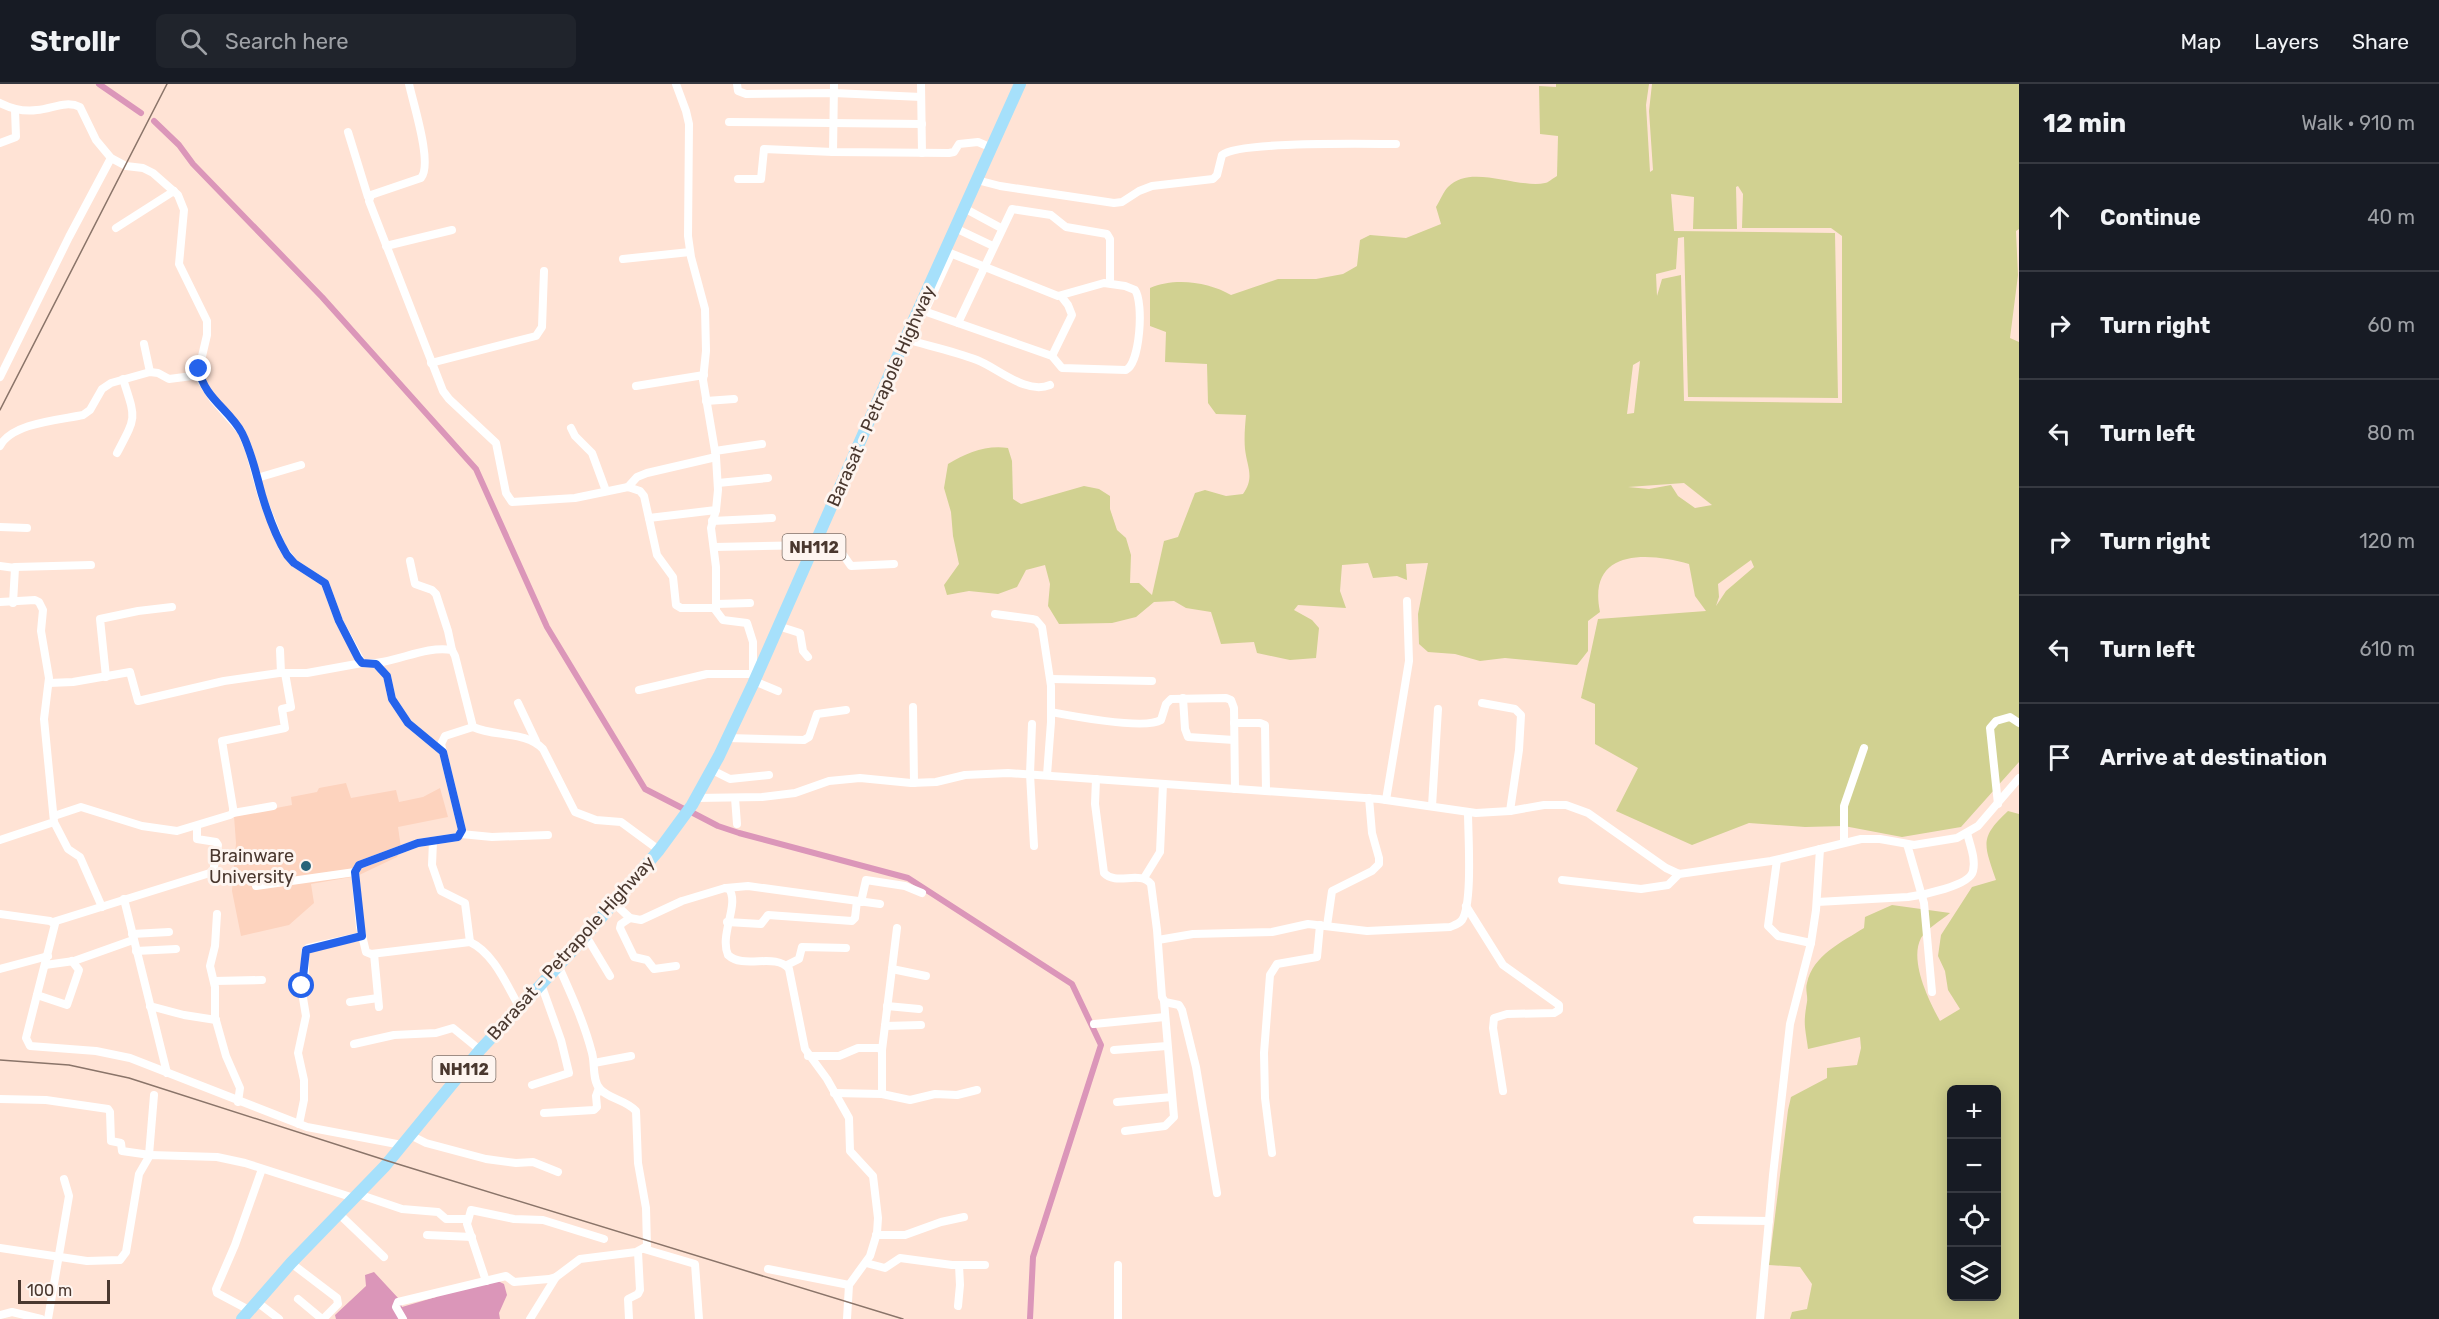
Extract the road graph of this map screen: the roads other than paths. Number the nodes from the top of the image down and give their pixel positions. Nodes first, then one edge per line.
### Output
1 (409, 84) edge
2 (676, 84) edge
3 (737, 84) edge
4 (921, 84) edge
5 (1020, 84) edge
6 (834, 89) edge
7 (921, 97) junction
8 (0, 104) edge
9 (15, 110) junction
10 (729, 122) dead end
11 (834, 122) junction
12 (922, 124) junction
13 (348, 132) dead end
14 (0, 143) edge
15 (1396, 144) dead end
16 (992, 148) junction
17 (833, 152) junction
18 (922, 153) junction
19 (111, 158) junction
20 (738, 179) dead end
21 (977, 180) junction
22 (174, 191) junction
23 (368, 197) junction
24 (964, 208) junction
25 (116, 228) dead end
26 (955, 228) junction
27 (1001, 228) junction
28 (452, 230) dead end
29 (386, 246) junction
30 (993, 246) junction
31 (690, 252) junction
32 (948, 252) junction
33 (623, 259) dead end
34 (984, 267) junction
35 (544, 271) dead end
36 (1110, 283) junction
37 (1061, 296) junction
38 (921, 310) junction
39 (958, 323) junction
40 (905, 339) junction
41 (144, 344) dead end
42 (1052, 356) junction
43 (431, 363) junction
44 (150, 372) junction
45 (200, 375) junction
46 (704, 375) junction
47 (0, 376) edge
48 (123, 379) junction
49 (1050, 385) dead end
50 (636, 386) dead end
51 (734, 399) dead end
52 (706, 401) junction
53 (571, 428) dead end
54 (762, 444) dead end
55 (0, 446) edge
56 (117, 453) dead end
57 (715, 454) junction
58 (301, 465) dead end
59 (257, 478) junction
60 (768, 478) dead end
61 (718, 483) junction
62 (628, 487) junction
63 (606, 491) junction
64 (716, 510) junction
65 (649, 518) junction
66 (772, 518) dead end
67 (712, 521) junction
68 (0, 527) edge
69 (27, 528) dead end
70 (817, 542) junction
71 (714, 547) junction
72 (410, 561) dead end
73 (894, 564) dead end
74 (91, 565) dead end
75 (0, 566) edge
76 (15, 567) junction
77 (1407, 601) dead end
78 (0, 602) edge
79 (13, 603) junction
80 (750, 603) dead end
81 (172, 607) dead end
82 (716, 607) junction
83 (995, 614) dead end
84 (778, 626) junction
85 (452, 650) junction
86 (280, 651) dead end
87 (808, 657) dead end
88 (362, 663) junction
89 (376, 664) junction
90 (283, 673) junction
91 (106, 676) junction
92 (1051, 679) junction
93 (753, 680) junction
94 (1152, 681) dead end
95 (49, 683) junction
96 (639, 690) dead end
97 (778, 691) dead end
98 (1183, 698) junction
99 (518, 703) dead end
100 (1482, 704) dead end
101 (913, 707) dead end
102 (846, 710) dead end
103 (1438, 710) dead end
104 (1051, 712) junction
105 (1234, 723) junction
106 (2019, 723) edge
107 (1032, 724) dead end
108 (473, 727) junction
109 (728, 738) junction
110 (1234, 740) junction
111 (536, 741) junction
112 (1864, 748) dead end
113 (443, 752) junction
114 (712, 770) junction
115 (1030, 774) junction
116 (769, 775) dead end
117 (1047, 775) junction
118 (2019, 778) edge
119 (1096, 779) junction
120 (914, 783) junction
121 (1163, 784) junction
122 (1235, 789) junction
123 (1266, 791) junction
124 (735, 798) junction
125 (1369, 798) junction
126 (1386, 800) junction
127 (694, 801) junction
128 (1998, 804) junction
129 (273, 806) dead end
130 (1432, 807) junction
131 (1510, 811) junction
132 (1468, 812) junction
133 (233, 813) junction
134 (54, 819) junction
135 (737, 824) dead end
136 (197, 826) junction
137 (1967, 833) junction
138 (461, 834) junction
139 (548, 835) dead end
140 (0, 840) edge
141 (433, 841) junction
142 (1844, 843) junction
143 (1907, 844) junction
144 (1034, 846) dead end
145 (1820, 849) junction
146 (659, 850) junction
147 (1777, 860) junction
148 (355, 872) junction
149 (1679, 874) junction
150 (1144, 878) junction
151 (1562, 880) dead end
152 (256, 886) dead end
153 (725, 888) junction
154 (922, 893) dead end
155 (1922, 895) junction
156 (124, 899) junction
157 (859, 902) junction
158 (1817, 902) junction
159 (614, 903) junction
160 (880, 904) dead end
161 (1466, 905) junction
162 (102, 907) junction
163 (0, 914) edge
164 (217, 914) dead end
165 (630, 918) junction
166 (53, 922) junction
167 (727, 922) junction
168 (1324, 925) junction
169 (897, 928) dead end
170 (169, 932) dead end
171 (362, 936) junction
172 (586, 936) junction
173 (133, 937) junction
174 (1158, 940) junction
175 (470, 942) junction
176 (1811, 943) junction
177 (846, 948) dead end
178 (176, 949) dead end
179 (136, 951) junction
180 (374, 954) junction
181 (46, 961) junction
182 (72, 961) junction
183 (558, 965) junction
184 (787, 965) junction
185 (676, 966) dead end
186 (0, 969) edge
187 (892, 969) junction
188 (610, 976) dead end
189 (926, 976) dead end
190 (262, 980) dead end
191 (214, 981) junction
192 (541, 984) junction
193 (1932, 992) dead end
194 (38, 995) junction
195 (1164, 1001) junction
196 (350, 1002) dead end
197 (150, 1006) junction
198 (887, 1006) junction
199 (520, 1008) junction
200 (918, 1009) dead end
201 (1165, 1017) junction
202 (216, 1020) junction
203 (1094, 1024) dead end
204 (921, 1025) dead end
205 (885, 1026) junction
206 (354, 1044) dead end
207 (1167, 1046) junction
208 (480, 1050) junction
209 (882, 1050) junction
210 (1114, 1050) dead end
211 (631, 1056) dead end
212 (808, 1056) junction
213 (594, 1063) junction
214 (167, 1073) junction
215 (532, 1084) dead end
216 (599, 1088) junction
217 (977, 1090) dead end
218 (1503, 1091) dead end
219 (834, 1093) junction
220 (882, 1094) junction
221 (154, 1095) dead end
222 (1172, 1097) junction
223 (0, 1099) edge
224 (238, 1102) junction
225 (1117, 1102) dead end
226 (544, 1113) dead end
227 (299, 1124) junction
228 (1125, 1131) dead end
229 (406, 1140) junction
230 (1272, 1154) dead end
231 (149, 1155) junction
232 (262, 1169) junction
233 (558, 1172) dead end
234 (64, 1179) dead end
235 (1217, 1192) dead end
236 (356, 1196) junction
237 (338, 1213) junction
238 (964, 1217) dead end
239 (467, 1219) junction
240 (1697, 1220) dead end
241 (1769, 1221) junction
242 (427, 1234) dead end
243 (876, 1235) junction
244 (472, 1237) junction
245 (604, 1239) dead end
246 (0, 1248) edge
247 (641, 1250) junction
248 (60, 1256) junction
249 (384, 1257) dead end
250 (291, 1263) junction
251 (866, 1263) junction
252 (959, 1265) junction
253 (985, 1265) dead end
254 (1118, 1265) dead end
255 (768, 1269) dead end
256 (556, 1277) junction
257 (486, 1281) junction
258 (849, 1285) junction
259 (298, 1299) dead end
260 (958, 1306) dead end
261 (249, 1310) edge
262 (0, 1315) edge
263 (41, 1319) edge
264 (48, 1319) edge
265 (279, 1319) edge
266 (322, 1319) edge
267 (403, 1319) edge
268 (530, 1319) edge
269 (629, 1319) edge
270 (699, 1319) edge
271 (847, 1319) edge
272 (1118, 1319) edge
273 (1760, 1319) edge

1 - 23 street
2 - 31 street
3 - 6 street
4 - 7 street
5 - 16 highway, Barasat - Petrapole Highway / NH112
6 - 7 street
6 - 11 street
7 - 12 street
8 - 9 street
9 - 14 street
9 - 19 street
10 - 11 street
11 - 12 street
11 - 17 street
12 - 18 street
13 - 23 street
15 - 21 street
16 - 18 street
16 - 21 highway, Barasat - Petrapole Highway / NH112
17 - 18 street
17 - 20 street
19 - 22 street
19 - 47 street
21 - 24 highway, Barasat - Petrapole Highway / NH112
22 - 25 street
22 - 45 street
23 - 29 street
24 - 26 highway, Barasat - Petrapole Highway / NH112
24 - 27 street
26 - 30 street
26 - 32 highway, Barasat - Petrapole Highway / NH112
27 - 30 street
27 - 36 street
28 - 29 street
29 - 43 street
30 - 34 street
31 - 33 street
31 - 46 street
32 - 34 street
32 - 38 highway, Barasat - Petrapole Highway / NH112
34 - 37 street
34 - 39 street
35 - 43 street
36 - 37 street
36 - 42 street
37 - 42 street
38 - 39 street
38 - 40 highway, Barasat - Petrapole Highway / NH112
39 - 42 street
40 - 49 street
40 - 70 highway, Barasat - Petrapole Highway / NH112
41 - 44 street
43 - 63 street
44 - 45 street
44 - 48 street
45 - 59 street
46 - 50 street
46 - 52 street
48 - 55 street
48 - 56 street
51 - 52 street
52 - 57 street
53 - 63 street
54 - 57 street
57 - 61 street
57 - 62 street
58 - 59 street
59 - 88 street
60 - 61 street
61 - 64 street
62 - 63 street
62 - 65 street
64 - 65 street
64 - 67 street
65 - 82 street
66 - 67 street
67 - 71 street
68 - 69 street
70 - 71 street
70 - 73 street
70 - 84 highway, Barasat - Petrapole Highway / NH112
71 - 82 street
72 - 85 street
74 - 76 street
75 - 76 street
76 - 79 street
77 - 126 street
78 - 79 street
79 - 95 street
80 - 82 street
81 - 91 street
82 - 93 street
83 - 92 street
84 - 87 street
84 - 93 highway, Barasat - Petrapole Highway / NH112
85 - 89 street
85 - 108 street
86 - 90 street
88 - 89 street
88 - 90 street
89 - 113 street
90 - 91 street
90 - 133 street
91 - 95 street
92 - 94 street
92 - 104 street
93 - 96 street
93 - 97 street
93 - 109 highway, Barasat - Petrapole Highway / NH112
95 - 134 street
98 - 104 street
98 - 105 street
98 - 110 street
99 - 111 street
100 - 131 street
101 - 120 street
102 - 109 street
103 - 130 street
104 - 117 street
105 - 110 street
105 - 123 street
106 - 128 street
107 - 115 street
108 - 111 street
108 - 113 street
109 - 114 highway, Barasat - Petrapole Highway / NH112
110 - 122 street
111 - 146 street
112 - 142 street
113 - 138 street
114 - 116 street
114 - 127 highway, Barasat - Petrapole Highway / NH112
115 - 117 street
115 - 120 street
115 - 144 street
117 - 119 street
118 - 128 street
119 - 121 street
119 - 150 street
120 - 124 street
121 - 122 street
121 - 150 street
122 - 123 street
123 - 125 street
124 - 127 street
124 - 135 street
125 - 126 street
125 - 168 street
126 - 130 street
127 - 146 highway, Barasat - Petrapole Highway / NH112
128 - 137 street
129 - 133 street
130 - 132 street
131 - 132 street
131 - 149 street
132 - 161 street
133 - 136 street
134 - 136 street
134 - 140 street
134 - 162 street
136 - 156 street
137 - 143 street
137 - 155 street
138 - 139 street
138 - 141 street
141 - 148 street
141 - 175 street
142 - 143 street
142 - 145 street
143 - 155 street
145 - 147 street
145 - 158 street
146 - 159 highway, Barasat - Petrapole Highway / NH112
147 - 149 street
147 - 176 street
148 - 152 street
148 - 171 street
149 - 151 street
150 - 174 street
153 - 157 street
153 - 165 street
153 - 167 street
154 - 157 street
155 - 158 street
155 - 193 street
156 - 162 street
156 - 173 street
157 - 160 street
157 - 167 street
158 - 176 street
159 - 165 street
159 - 172 highway, Barasat - Petrapole Highway / NH112
161 - 168 street
161 - 218 street
162 - 166 street
163 - 166 street
164 - 191 street
165 - 185 street
166 - 181 street
167 - 184 street
168 - 174 street
168 - 230 street
169 - 187 street
170 - 173 street
171 - 180 street
171 - 227 street
172 - 183 highway, Barasat - Petrapole Highway / NH112
172 - 188 street
173 - 179 street
173 - 182 street
174 - 195 street
175 - 180 street
175 - 199 street
176 - 241 street
177 - 184 street
178 - 179 street
179 - 197 street
180 - 196 street
181 - 182 street
181 - 186 street
181 - 194 street
182 - 194 street
183 - 192 highway, Barasat - Petrapole Highway / NH112
183 - 213 street
184 - 212 street
187 - 189 street
187 - 198 street
190 - 191 street
191 - 202 street
192 - 199 highway, Barasat - Petrapole Highway / NH112
192 - 215 street
194 - 214 street
195 - 201 street
195 - 235 street
197 - 202 street
197 - 214 street
198 - 200 street
198 - 205 street
199 - 208 highway, Barasat - Petrapole Highway / NH112
201 - 203 street
201 - 207 street
202 - 224 street
204 - 205 street
205 - 209 street
206 - 208 street
207 - 210 street
207 - 222 street
208 - 229 highway, Barasat - Petrapole Highway / NH112
209 - 212 street
209 - 220 street
211 - 213 street
212 - 219 street
213 - 216 street
214 - 224 street
216 - 226 street
216 - 247 street
217 - 220 street
219 - 220 street
219 - 243 street
221 - 231 street
222 - 225 street
222 - 228 street
223 - 231 street
224 - 227 street
227 - 229 street
229 - 233 street
229 - 236 highway, Barasat - Petrapole Highway / NH112
231 - 232 street
231 - 248 street
232 - 236 street
232 - 261 street
234 - 248 street
236 - 237 highway, Barasat - Petrapole Highway / NH112
236 - 239 street
237 - 249 street
237 - 250 highway, Barasat - Petrapole Highway / NH112
238 - 243 street
239 - 244 street
239 - 245 street
240 - 241 street
241 - 273 street
242 - 244 street
243 - 251 street
244 - 257 street
246 - 248 street
247 - 256 street
247 - 269 street
247 - 270 street
248 - 264 street
250 - 261 highway, Barasat - Petrapole Highway / NH112
250 - 266 street
251 - 252 street
251 - 258 street
252 - 253 street
252 - 260 street
254 - 272 street
255 - 258 street
256 - 257 street
256 - 268 street
257 - 267 street
258 - 271 street
259 - 266 street
261 - 265 street
262 - 263 street

